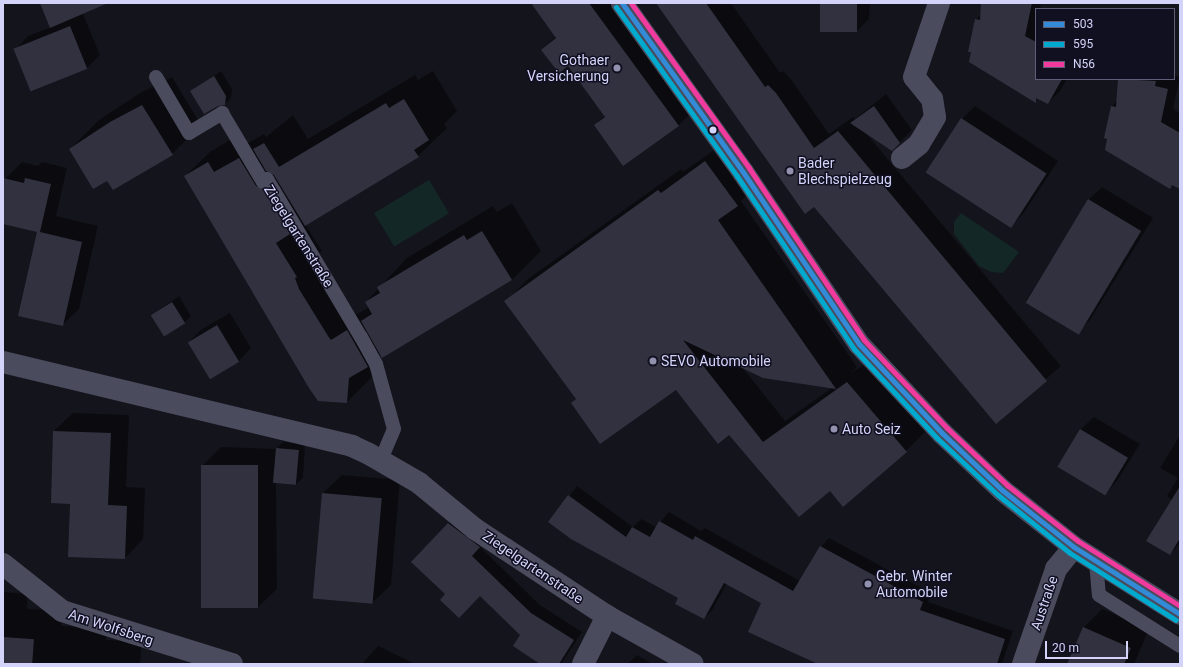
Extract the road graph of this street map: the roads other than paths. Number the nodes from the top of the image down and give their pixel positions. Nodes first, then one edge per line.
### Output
1 (622, 3) edge
2 (939, 3) edge
3 (156, 77) dead end
4 (902, 158) dead end
5 (3, 362) edge
6 (381, 459) junction
7 (1074, 547) junction
8 (1096, 562) junction
9 (3, 564) edge
10 (1180, 614) edge
11 (607, 616) junction
12 (1180, 646) edge
13 (227, 663) edge
14 (583, 664) edge
15 (693, 664) edge
16 (1023, 664) edge

1 - 7 street
2 - 4 street
3 - 6 lane, Ziegelgartenstraße
5 - 6 street, Ziegelgartenstraße
6 - 11 street, Ziegelgartenstraße
7 - 8 street
7 - 16 street, Austraße
8 - 10 street
8 - 12 lane
9 - 13 street, Am Wolfsberg
11 - 14 street
11 - 15 street, Ziegelgartenstraße

